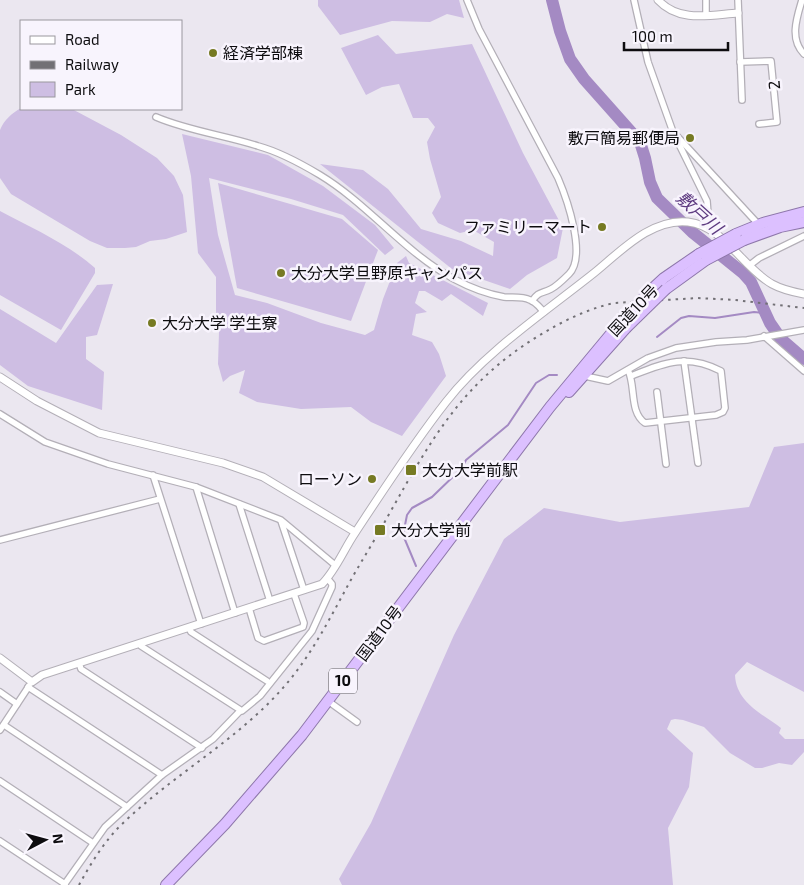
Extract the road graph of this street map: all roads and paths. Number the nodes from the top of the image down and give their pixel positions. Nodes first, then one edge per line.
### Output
1 (467, 0) edge
2 (634, 0) edge
3 (658, 0) edge
4 (706, 0) edge
5 (738, 0) edge
6 (802, 0) edge
7 (738, 13) junction
8 (706, 15) junction
9 (804, 54) edge
10 (740, 62) junction
11 (742, 100) dead end
12 (156, 117) dead end
13 (759, 124) dead end
14 (673, 132) junction
15 (804, 212) edge
16 (804, 222) edge
17 (759, 225) junction
18 (706, 226) junction
19 (804, 236) edge
20 (740, 237) junction
21 (702, 257) junction
22 (750, 266) junction
23 (804, 294) edge
24 (532, 301) junction
25 (544, 312) junction
26 (623, 326) junction
27 (804, 330) edge
28 (767, 336) junction
29 (684, 361) junction
30 (804, 371) edge
31 (583, 372) junction
32 (629, 373) junction
33 (0, 377) edge
34 (657, 392) dead end
35 (0, 414) edge
36 (692, 418) junction
37 (661, 422) junction
38 (698, 463) dead end
39 (666, 464) dead end
40 (153, 475) junction
41 (196, 487) junction
42 (160, 499) junction
43 (239, 504) junction
44 (281, 520) junction
45 (355, 532) junction
46 (0, 540) edge
47 (336, 565) junction
48 (327, 578) junction
49 (304, 590) junction
50 (294, 594) junction
51 (270, 601) junction
52 (249, 608) junction
53 (235, 613) junction
54 (200, 624) junction
55 (189, 628) junction
56 (140, 644) junction
57 (0, 658) edge
58 (79, 663) junction
59 (267, 681) dead end
60 (30, 685) junction
61 (0, 692) edge
62 (328, 701) junction
63 (17, 704) junction
64 (240, 711) junction
65 (357, 722) dead end
66 (2, 727) edge
67 (202, 748) junction
68 (162, 775) junction
69 (0, 781) edge
70 (128, 807) junction
71 (0, 841) edge
72 (93, 843) junction
73 (65, 885) edge
74 (166, 885) edge

1 - 24 street
2 - 14 street
3 - 8 street
4 - 8 street
5 - 7 street
6 - 9 street
7 - 8 street
7 - 10 street
10 - 11 street
10 - 13 street, 2
12 - 24 street
14 - 17 street
14 - 18 street
15 - 17 highway, 国道10号 / 10
16 - 20 highway, 国道10号 / 10
17 - 20 highway, 国道10号 / 10
18 - 22 street
18 - 25 street
19 - 22 street
20 - 21 highway, 国道10号 / 10, bridge
21 - 26 highway, 国道10号 / 10, bridge
21 - 26 highway, 国道10号 / 10, bridge
22 - 23 street
24 - 25 street
25 - 45 street
26 - 31 highway, 国道10号 / 10
27 - 28 street
28 - 30 street
28 - 32 street
29 - 32 street
29 - 36 street
29 - 36 street
31 - 32 street
31 - 62 highway, 国道10号 / 10
32 - 37 street
33 - 45 street
34 - 37 street
35 - 40 street
36 - 37 street
36 - 38 street
37 - 39 street
40 - 41 street
40 - 42 street
41 - 43 street
41 - 53 street
42 - 46 street
42 - 54 street
43 - 44 street
43 - 51 street
44 - 47 street
44 - 49 street
45 - 47 street
47 - 48 street
48 - 49 street
48 - 64 street
49 - 50 street
50 - 51 street
50 - 52 street
51 - 52 street
52 - 53 street
53 - 54 street
54 - 55 street
55 - 56 street
55 - 59 street
56 - 58 street
56 - 64 street
57 - 60 street
58 - 60 street
58 - 67 street
60 - 63 street
60 - 68 street
61 - 63 street
62 - 65 street
62 - 74 highway, 国道10号 / 10
63 - 66 street
64 - 67 street
66 - 70 street
67 - 68 street
68 - 70 street
69 - 72 street
70 - 72 street
71 - 73 street
72 - 73 street

